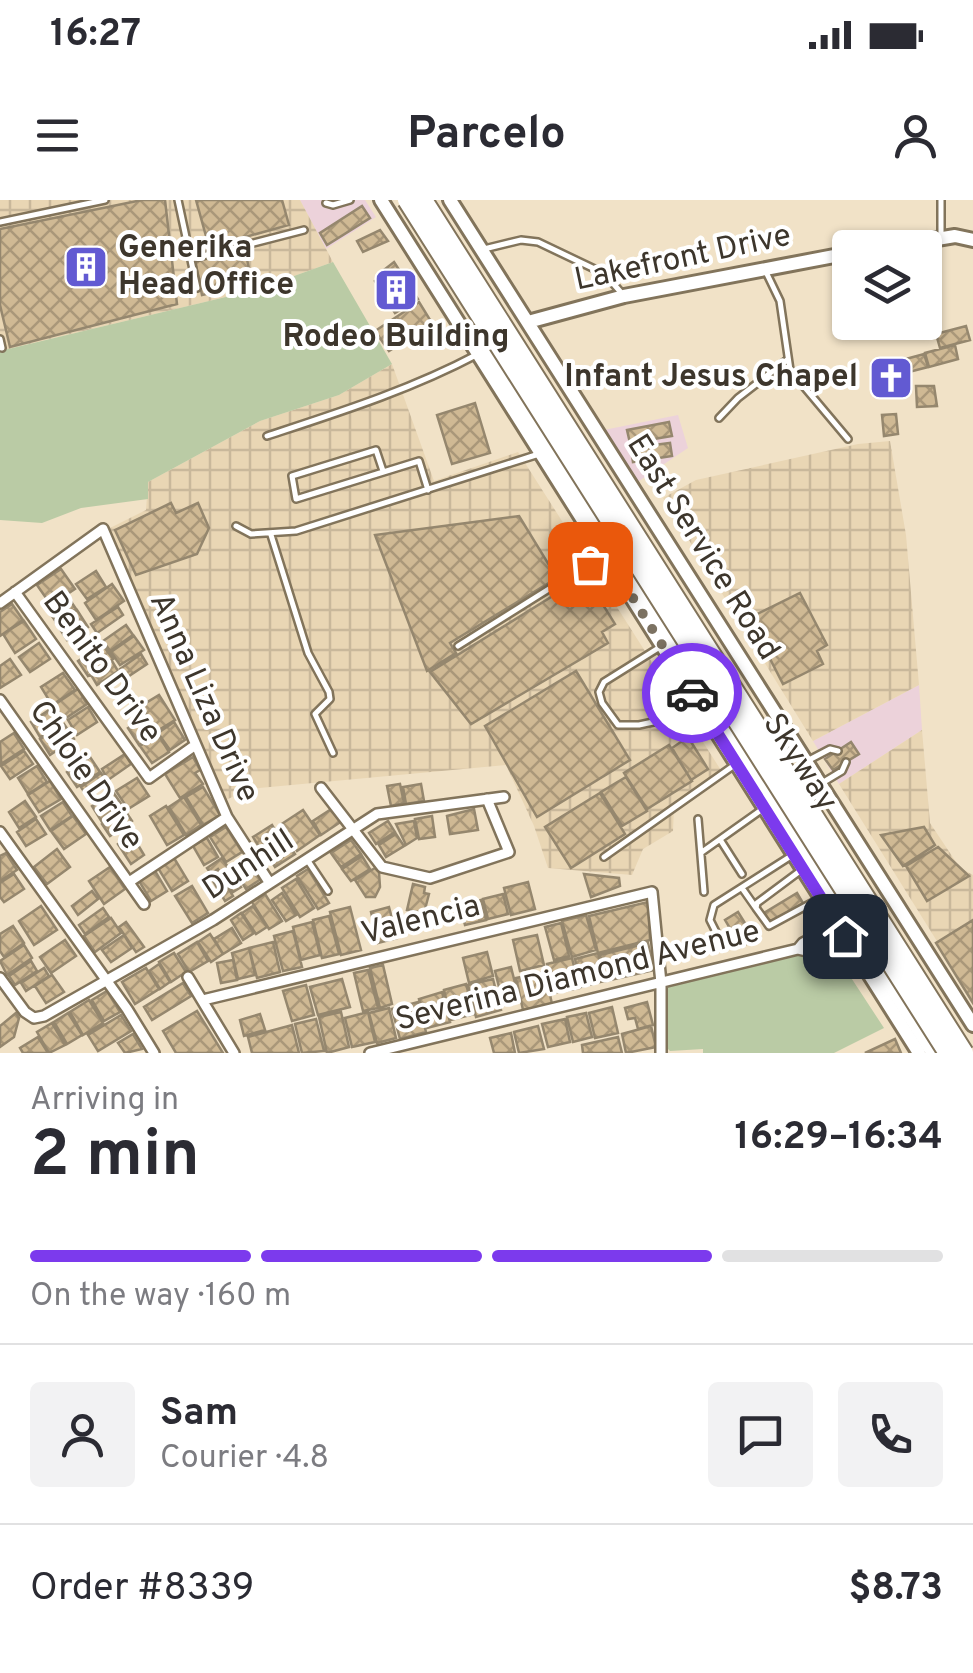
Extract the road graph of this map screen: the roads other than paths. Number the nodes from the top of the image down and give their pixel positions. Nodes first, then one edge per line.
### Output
1 (105, 200) edge
2 (178, 200) edge
3 (350, 200) edge
4 (381, 200) edge
5 (398, 200) edge
6 (407, 200) edge
7 (423, 200) edge
8 (432, 200) edge
9 (450, 200) edge
10 (941, 200) edge
11 (326, 203) dead end
12 (0, 222) edge
13 (304, 230) dead end
14 (942, 230) edge
15 (942, 238) edge
16 (973, 240) edge
17 (481, 250) junction
18 (832, 257) edge
19 (191, 259) junction
20 (764, 270) junction
21 (197, 288) dead end
22 (624, 296) junction
23 (528, 322) junction
24 (0, 338) edge
25 (2, 348) dead end
26 (478, 354) junction
27 (787, 360) junction
28 (718, 418) dead end
29 (267, 436) dead end
30 (848, 439) dead end
31 (542, 454) junction
32 (383, 471) junction
33 (428, 490) junction
34 (236, 526) dead end
35 (270, 535) junction
36 (605, 553) junction
37 (615, 569) junction
38 (590, 584) dead end
39 (15, 592) junction
40 (0, 603) edge
41 (458, 646) dead end
42 (663, 646) junction
43 (713, 646) junction
44 (688, 662) junction
45 (0, 700) edge
46 (703, 711) junction
47 (194, 746) junction
48 (838, 751) dead end
49 (333, 753) dead end
50 (804, 762) junction
51 (846, 762) dead end
52 (736, 764) junction
53 (819, 785) junction
54 (321, 788) dead end
55 (504, 797) dead end
56 (487, 799) junction
57 (764, 808) junction
58 (227, 817) junction
59 (698, 819) dead end
60 (353, 830) junction
61 (0, 832) edge
62 (721, 841) junction
63 (702, 852) junction
64 (793, 854) junction
65 (604, 857) dead end
66 (306, 859) junction
67 (802, 870) junction
68 (742, 874) dead end
69 (129, 882) junction
70 (269, 882) junction
71 (742, 888) junction
72 (328, 891) dead end
73 (704, 892) dead end
74 (821, 898) junction
75 (144, 904) dead end
76 (756, 908) junction
77 (841, 931) junction
78 (718, 936) dead end
79 (188, 977) dead end
80 (0, 978) edge
81 (107, 982) junction
82 (661, 983) junction
83 (203, 1000) junction
84 (973, 1025) edge
85 (154, 1053) edge
86 (234, 1053) edge
87 (370, 1053) edge
88 (661, 1053) edge
89 (918, 1053) edge
90 (936, 1053) edge
91 (948, 1053) edge
92 (964, 1053) edge
93 (972, 1053) edge

1 - 12 lane
2 - 19 lane
3 - 11 lane
4 - 26 main road
5 - 44 highway
6 - 91 highway, Skyway, bridge
7 - 92 highway, Skyway, bridge
8 - 43 highway
9 - 17 main road, East Service Road
10 - 14 lane
13 - 19 lane
15 - 16 main road
17 - 22 lane
17 - 23 main road, East Service Road
18 - 20 main road, Lakefront Drive
19 - 21 lane
20 - 22 main road, Lakefront Drive
20 - 27 lane
22 - 23 main road, Lakefront Drive
23 - 50 main road, East Service Road
24 - 25 lane
26 - 29 lane
26 - 31 main road
27 - 28 lane
27 - 30 lane
31 - 33 lane
31 - 36 main road
32 - 32 lane
32 - 33 lane
33 - 35 lane
34 - 35 lane
35 - 49 lane
36 - 37 main road
36 - 41 lane
37 - 38 lane
37 - 42 main road
39 - 40 street
39 - 47 street, Benito Drive
39 - 47 street, Anna Liza Drive
42 - 46 main road
42 - 46 lane
43 - 44 lane
43 - 93 highway
44 - 90 highway
45 - 69 street, Chloie Drive
46 - 52 main road
47 - 58 street, Anna Liza Drive
48 - 50 lane
50 - 53 main road, East Service Road
51 - 53 lane
52 - 57 main road
52 - 65 lane
53 - 84 main road, East Service Road
54 - 60 street
55 - 56 street, Dunhill
56 - 60 street, Dunhill
56 - 60 street
57 - 62 lane
57 - 64 main road
58 - 69 street, Chloie Drive
58 - 70 street, Anna Liza Drive
59 - 63 lane
60 - 66 street, Dunhill
61 - 81 street
62 - 63 lane
62 - 68 lane
63 - 73 lane
64 - 67 main road
64 - 71 lane
66 - 70 street, Dunhill
66 - 72 lane
67 - 74 main road
67 - 76 lane
69 - 75 street, Chloie Drive
70 - 81 street, Dunhill
71 - 76 lane
71 - 78 lane
74 - 76 lane
74 - 77 main road
77 - 82 street, Severina Diamond Avenue
77 - 89 main road
79 - 83 street
80 - 81 street, Dunhill
81 - 85 street
82 - 83 street, Valencia
82 - 87 street, Severina Diamond Avenue
82 - 88 street
83 - 86 street

